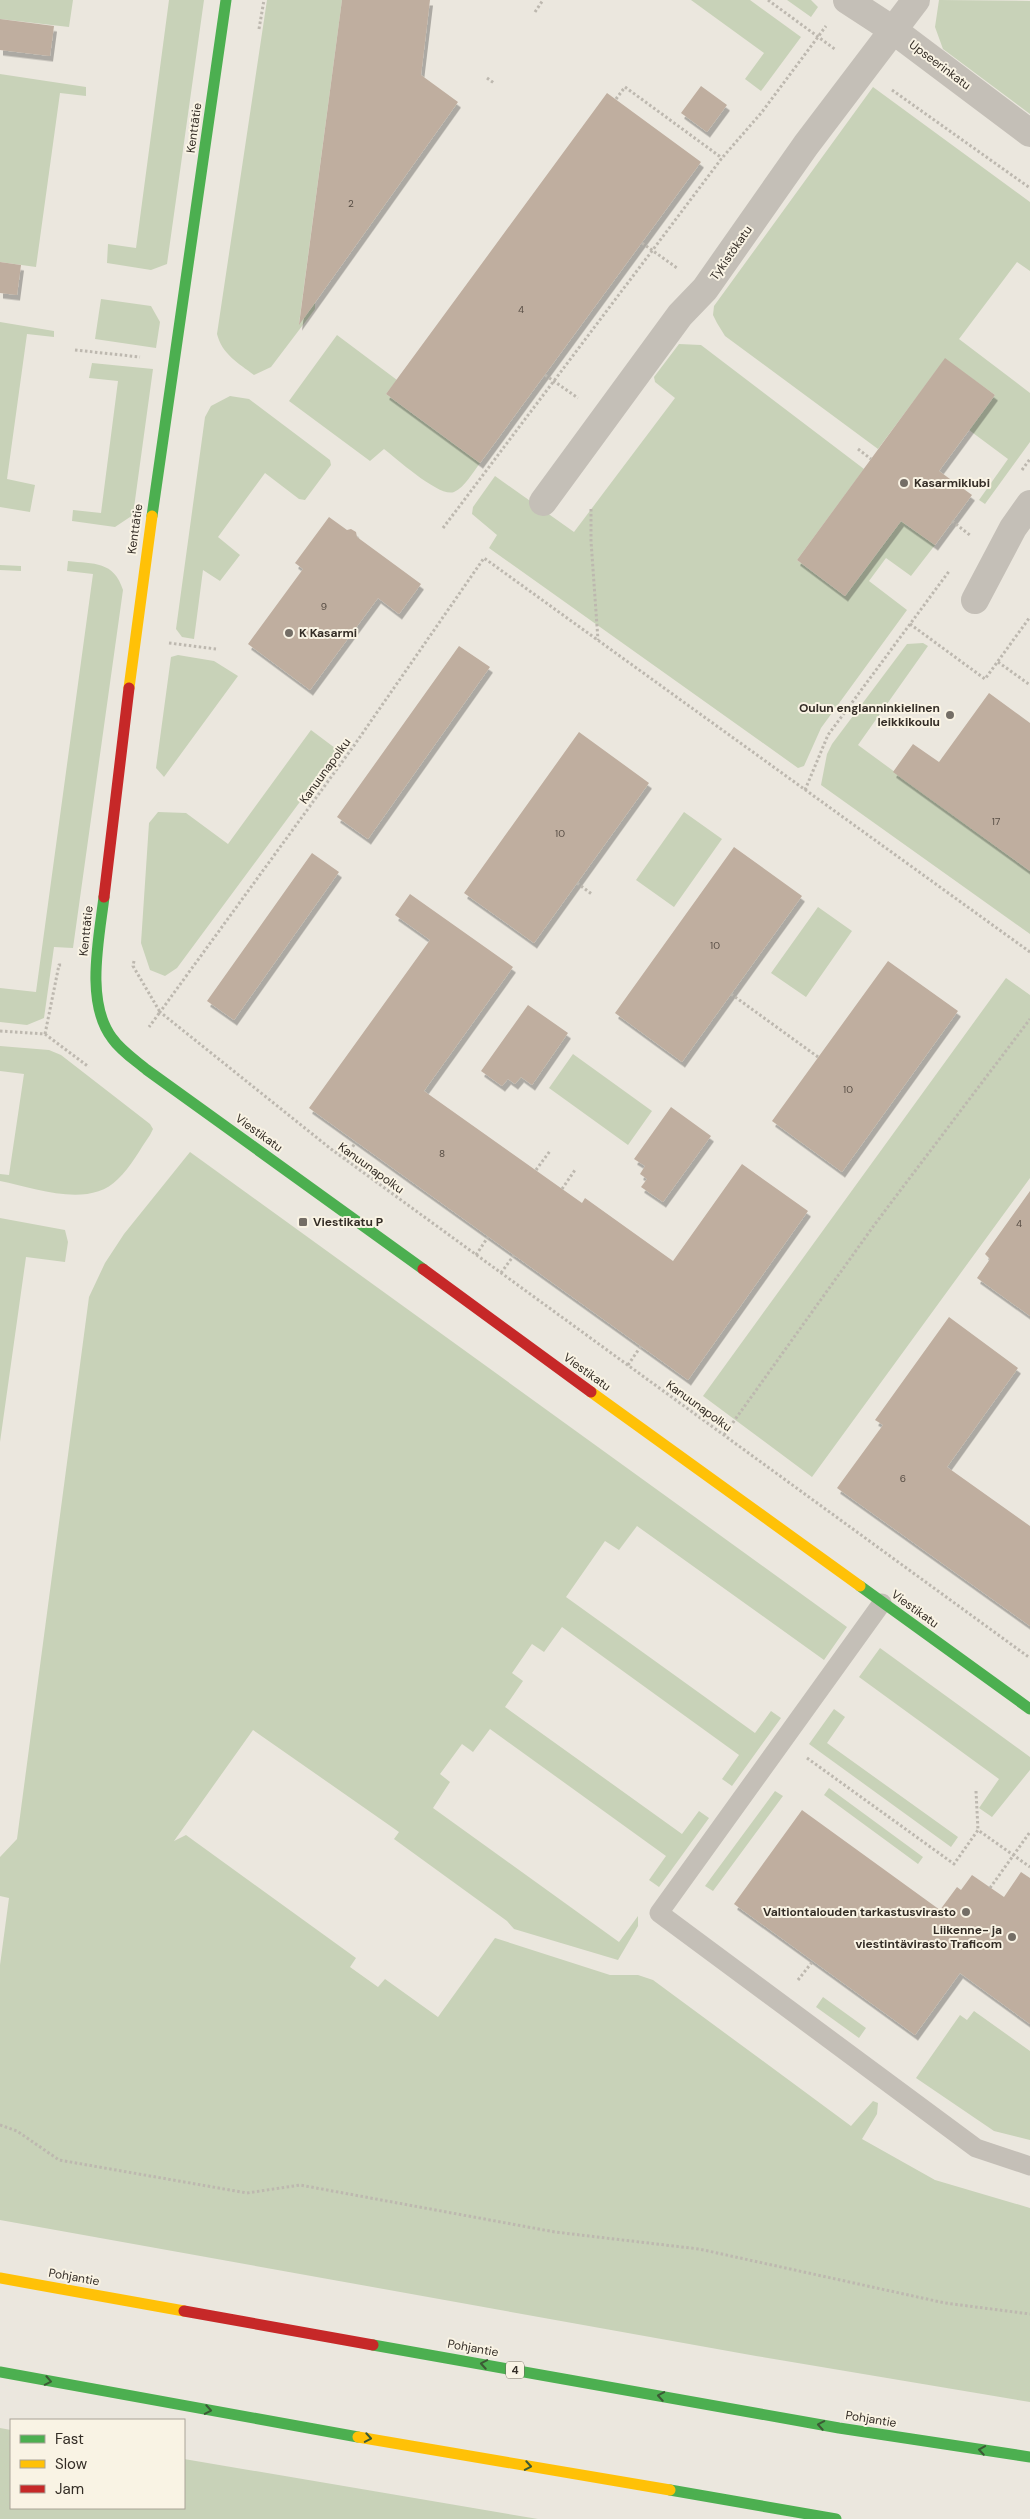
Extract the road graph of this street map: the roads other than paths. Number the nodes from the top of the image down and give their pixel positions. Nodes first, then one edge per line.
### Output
1 (226, 0) edge
2 (847, 0) edge
3 (916, 0) edge
4 (893, 30) junction
5 (1030, 133) edge
6 (543, 502) dead end
7 (1030, 504) edge
8 (976, 600) dead end
9 (129, 1055) joint
10 (882, 1603) junction
11 (1030, 1709) edge
12 (1030, 2166) edge
13 (0, 2278) edge
14 (0, 2372) edge
15 (1030, 2457) edge
16 (836, 2519) edge

1 - 9 main road, Kenttätie
2 - 4 street, Upseerinkatu
3 - 4 street, Tykistökatu
4 - 5 street, Upseerinkatu
4 - 6 street, Tykistökatu
7 - 8 street
9 - 10 main road, Viestikatu
10 - 11 main road, Viestikatu
10 - 12 lane
15 -> 13 main road, Pohjantie / 4
14 -> 16 main road

